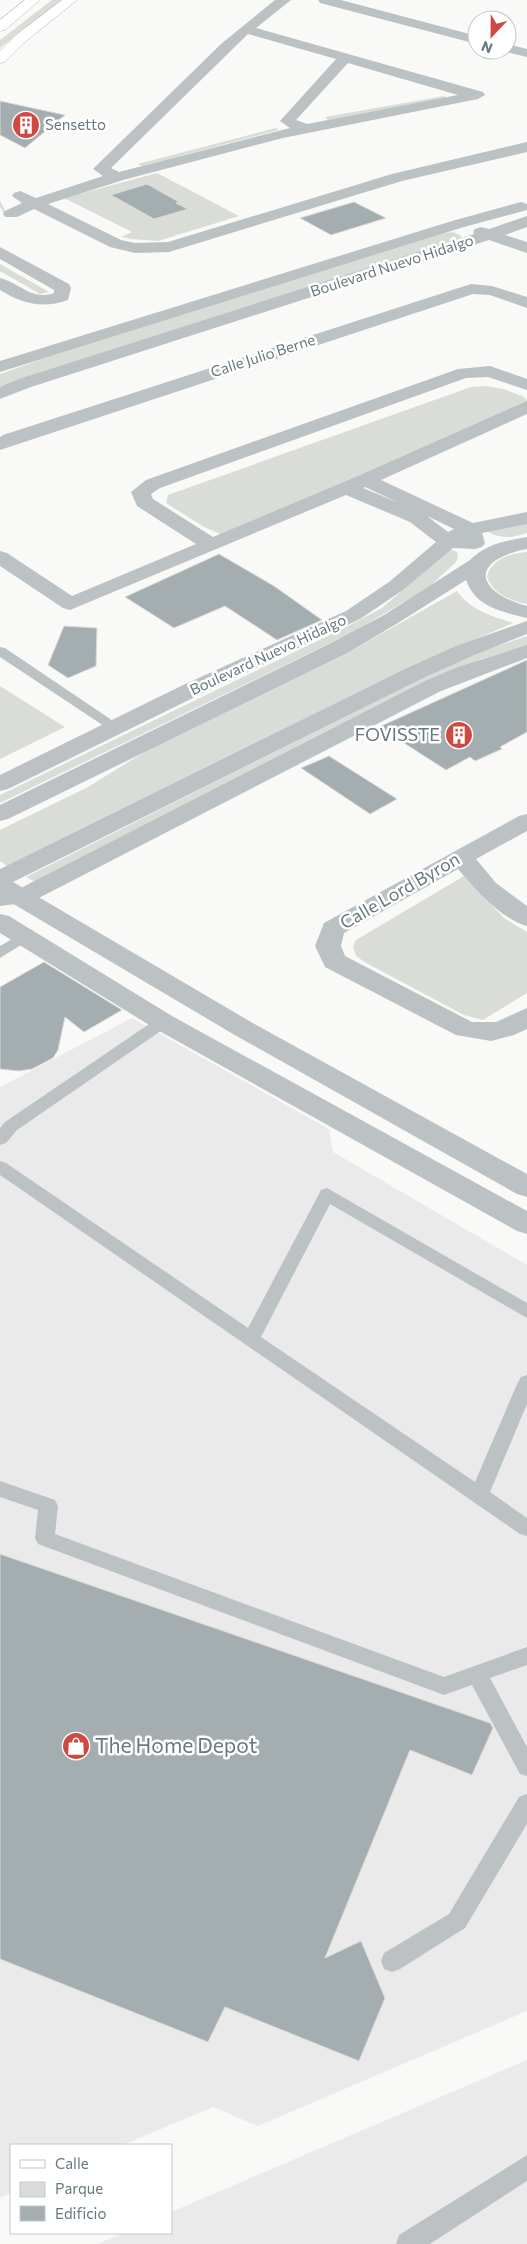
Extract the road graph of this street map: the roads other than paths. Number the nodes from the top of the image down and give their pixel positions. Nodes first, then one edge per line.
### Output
1 (33, 0) edge
2 (70, 0) edge
3 (284, 0) edge
4 (324, 0) edge
5 (0, 27) edge
6 (246, 29) junction
7 (467, 37) edge
8 (344, 58) junction
9 (0, 59) edge
10 (455, 90) junction
11 (287, 121) junction
12 (305, 129) junction
13 (527, 147) edge
14 (101, 168) junction
15 (117, 177) junction
16 (27, 200) junction
17 (527, 205) edge
18 (4, 213) edge
19 (490, 214) junction
20 (524, 223) edge
21 (458, 224) junction
22 (489, 235) junction
23 (527, 248) edge
24 (0, 252) edge
25 (0, 283) edge
26 (527, 303) edge
27 (0, 367) edge
28 (527, 385) edge
29 (0, 394) edge
30 (527, 407) edge
31 (0, 444) edge
32 (356, 484) junction
33 (424, 514) junction
34 (527, 518) edge
35 (473, 536) junction
36 (447, 541) junction
37 (525, 543) edge
38 (212, 545) junction
39 (493, 552) junction
40 (0, 557) edge
41 (476, 565) junction
42 (527, 612) edge
43 (527, 627) edge
44 (0, 651) edge
45 (527, 651) edge
46 (115, 728) junction
47 (0, 784) edge
48 (0, 814) edge
49 (527, 821) edge
50 (460, 857) junction
51 (0, 879) edge
52 (7, 893) edge
53 (527, 918) edge
54 (0, 922) edge
55 (24, 936) junction
56 (0, 953) edge
57 (527, 1017) edge
58 (163, 1022) junction
59 (0, 1116) edge
60 (25, 1116) junction
61 (0, 1139) edge
62 (0, 1167) edge
63 (527, 1187) edge
64 (527, 1224) edge
65 (527, 1311) edge
66 (251, 1339) junction
67 (527, 1382) edge
68 (0, 1489) edge
69 (479, 1495) junction
70 (527, 1528) edge
71 (527, 1656) edge
72 (477, 1674) junction
73 (527, 1767) edge
74 (527, 1804) edge
75 (392, 1961) dead end
76 (527, 2167) edge
77 (408, 2244) edge

1 - 5 main road
2 - 9 main road
3 - 6 street
4 - 7 street
6 - 8 street
6 - 14 street
8 - 10 street
8 - 11 street
10 - 11 street
10 - 12 street
11 - 12 street
11 - 14 street
12 - 15 street
13 - 16 street
14 - 15 street
14 - 16 street
15 - 16 street
16 - 18 street
17 - 19 street, Boulevard Nuevo Hidalgo
19 - 20 street
19 - 21 street, Boulevard Nuevo Hidalgo
20 - 22 street, Boulevard Nuevo Hidalgo
21 - 22 street
21 - 27 street, Boulevard Nuevo Hidalgo
22 - 23 street
22 - 29 street, Boulevard Nuevo Hidalgo
24 - 25 street
26 - 31 street, Calle Julio Berne
28 - 38 street
30 - 32 street
32 - 33 street
32 - 38 street
33 - 35 street
33 - 36 street
34 - 35 street, Boulevard Nuevo Hidalgo
35 - 36 street, Boulevard Nuevo Hidalgo
35 - 39 street
36 - 46 street, Boulevard Nuevo Hidalgo
37 - 39 street
38 - 40 street
39 - 41 street, Boulevard Nuevo Hidalgo
41 - 42 street
41 - 48 street, Boulevard Nuevo Hidalgo
43 - 51 street
44 - 46 lane
45 - 52 street
46 - 47 street, Boulevard Nuevo Hidalgo
49 - 50 street, Calle Lord Byron
50 - 53 street
50 - 57 street, Calle Lord Byron
52 - 63 street
54 - 55 street
55 - 56 lane
55 - 58 street
58 - 60 lane
58 - 64 street
59 - 60 lane
60 - 61 lane
62 - 66 lane
65 - 66 lane
66 - 69 lane
67 - 69 lane
68 - 72 lane
69 - 70 lane
71 - 72 lane
72 - 73 lane
74 - 75 lane
76 - 77 lane

